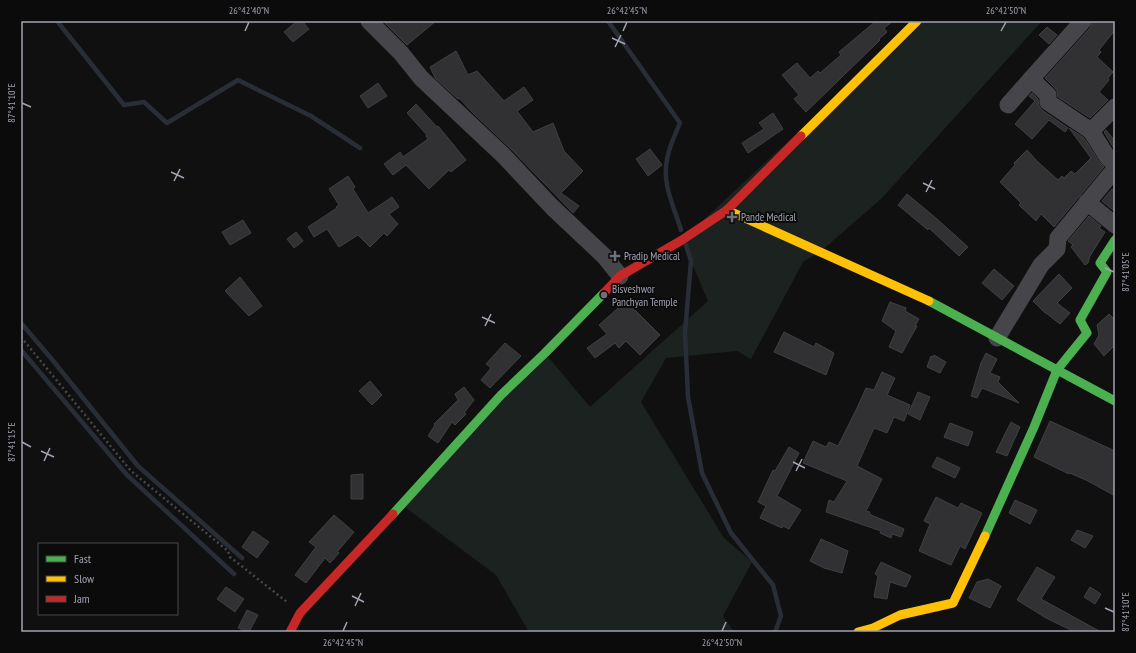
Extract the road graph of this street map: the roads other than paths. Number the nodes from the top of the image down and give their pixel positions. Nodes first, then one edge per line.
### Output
1 (370, 21) edge
2 (917, 21) edge
3 (1083, 21) edge
4 (1031, 79) junction
5 (1008, 105) dead end
6 (1115, 107) edge
7 (1090, 131) junction
8 (1115, 163) edge
9 (1115, 169) edge
10 (1087, 202) junction
11 (727, 210) junction
12 (1115, 225) edge
13 (1115, 240) edge
14 (620, 276) junction
15 (997, 338) junction
16 (1057, 370) junction
17 (1115, 401) edge
18 (290, 632) edge
19 (858, 632) edge

1 - 14 street
2 - 11 street
3 - 4 street
4 - 5 street
4 - 7 street
6 - 7 street
7 - 8 street
9 - 10 street
10 - 12 street
10 - 15 street
11 - 14 street
11 - 15 street
13 - 16 street
14 - 18 street
15 - 16 street
16 - 17 street
16 - 19 street

